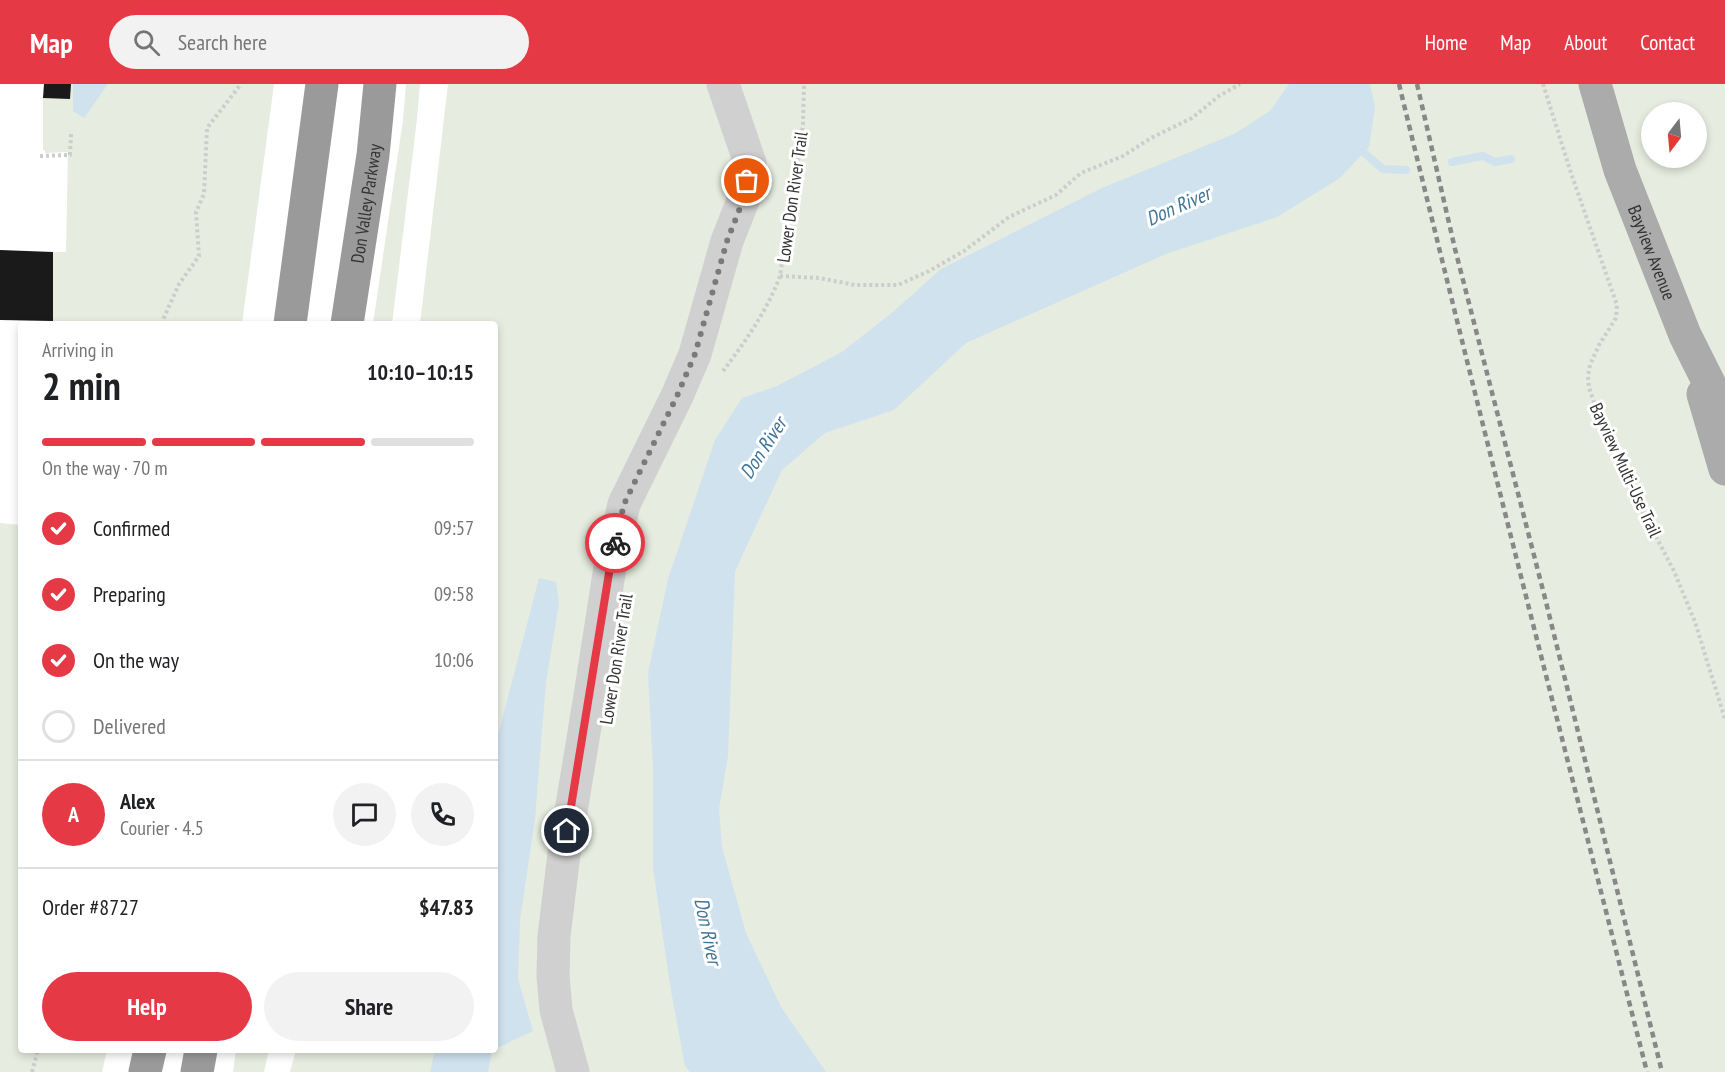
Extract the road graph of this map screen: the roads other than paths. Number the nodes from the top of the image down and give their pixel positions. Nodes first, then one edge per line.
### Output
1 (322, 84) edge
2 (380, 84) edge
3 (723, 84) edge
4 (1595, 84) edge
5 (290, 321) edge
6 (347, 321) edge
7 (1685, 335) junction
8 (1725, 415) edge
9 (1725, 469) edge
10 (149, 1053) edge
11 (200, 1053) edge
12 (145, 1072) edge
13 (197, 1072) edge
14 (573, 1072) edge

1 - 5 highway
2 - 6 highway, Don Valley Parkway
3 - 14 lane
4 - 7 main road, Bayview Avenue
7 - 8 main road, Bayview Avenue
7 - 9 main road
10 - 12 highway
11 - 13 highway

